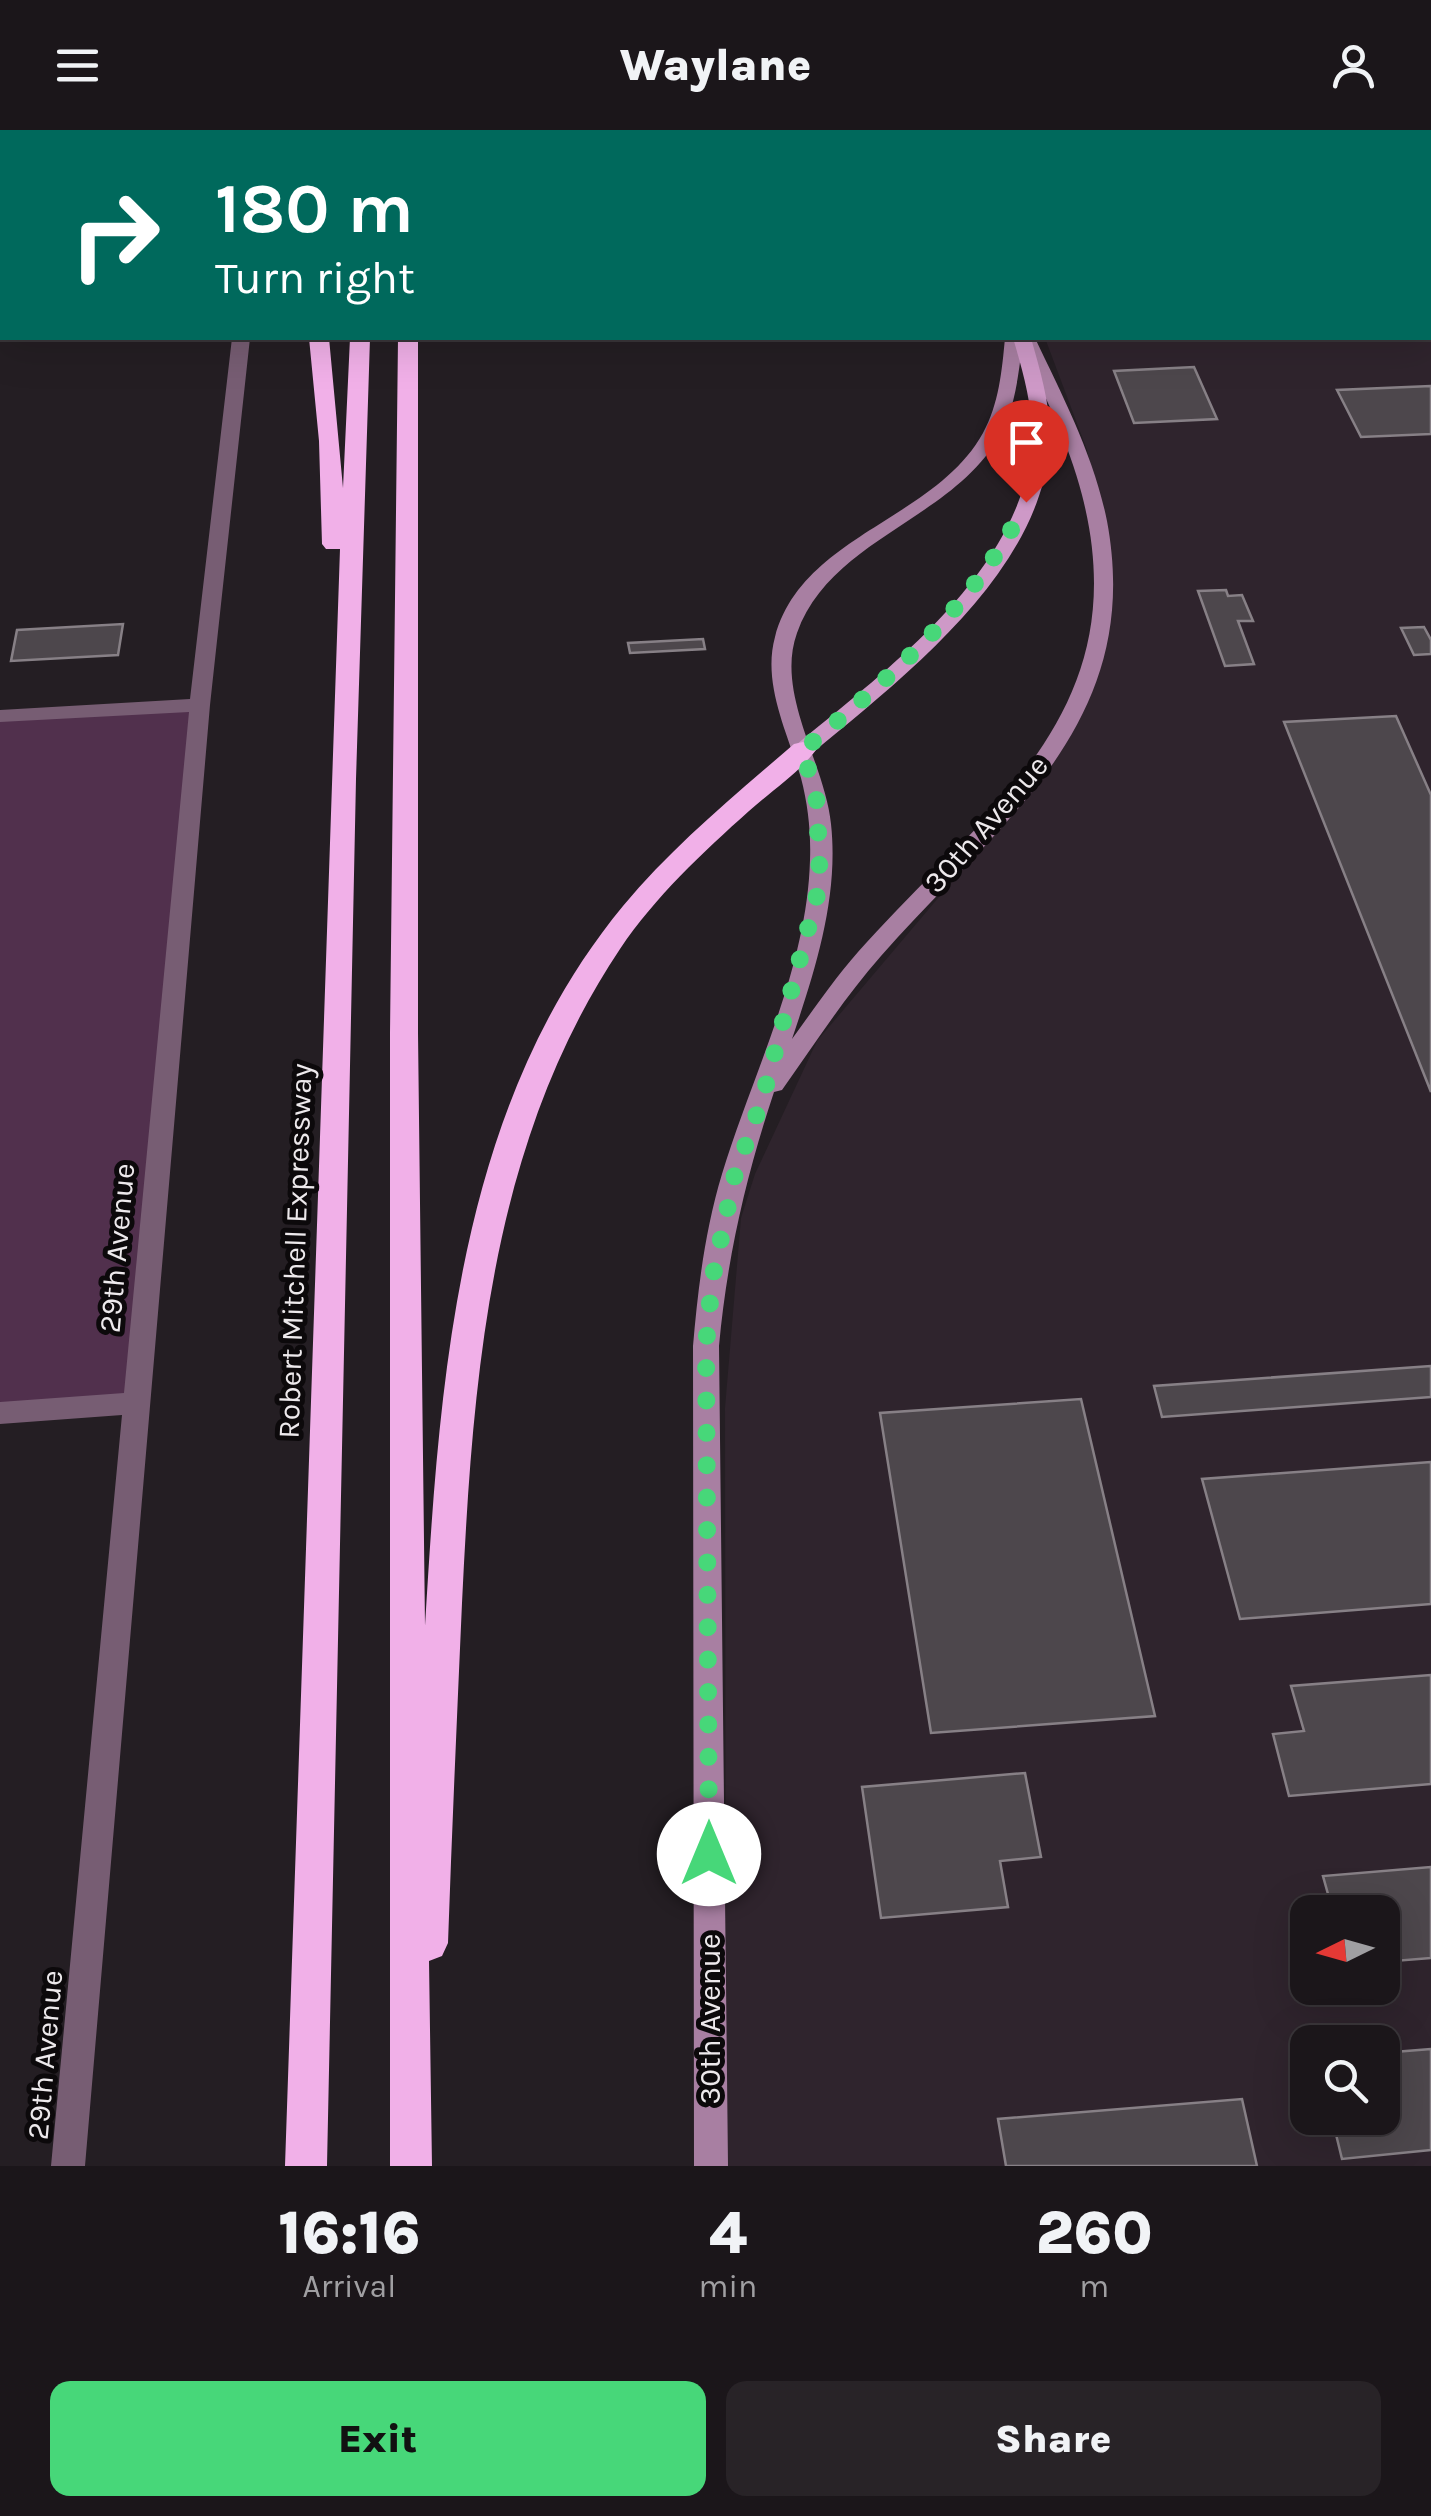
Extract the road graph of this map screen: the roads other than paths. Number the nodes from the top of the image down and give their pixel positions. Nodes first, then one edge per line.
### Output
1 (241, 340) edge
2 (319, 340) edge
3 (360, 340) edge
4 (408, 340) edge
5 (1014, 340) edge
6 (1024, 340) edge
7 (1025, 340) edge
8 (200, 705) junction
9 (0, 716) edge
10 (803, 750) junction
11 (343, 778) junction
12 (762, 1100) junction
13 (136, 1403) junction
14 (0, 1413) edge
15 (68, 2166) edge
16 (306, 2166) edge
17 (414, 2166) edge
18 (712, 2166) edge

1 - 8 street, 29th Avenue
2 - 11 highway
3 - 11 highway, Robert Mitchell Expressway
4 - 17 highway
5 - 10 main road, 30th Avenue
6 - 10 main road
7 - 12 main road, 30th Avenue
8 - 9 street
8 - 13 street, 29th Avenue
10 - 12 main road, 30th Avenue
10 - 17 highway
11 - 16 highway, Robert Mitchell Expressway
12 - 18 main road, 30th Avenue
13 - 14 street
13 - 15 street, 29th Avenue

